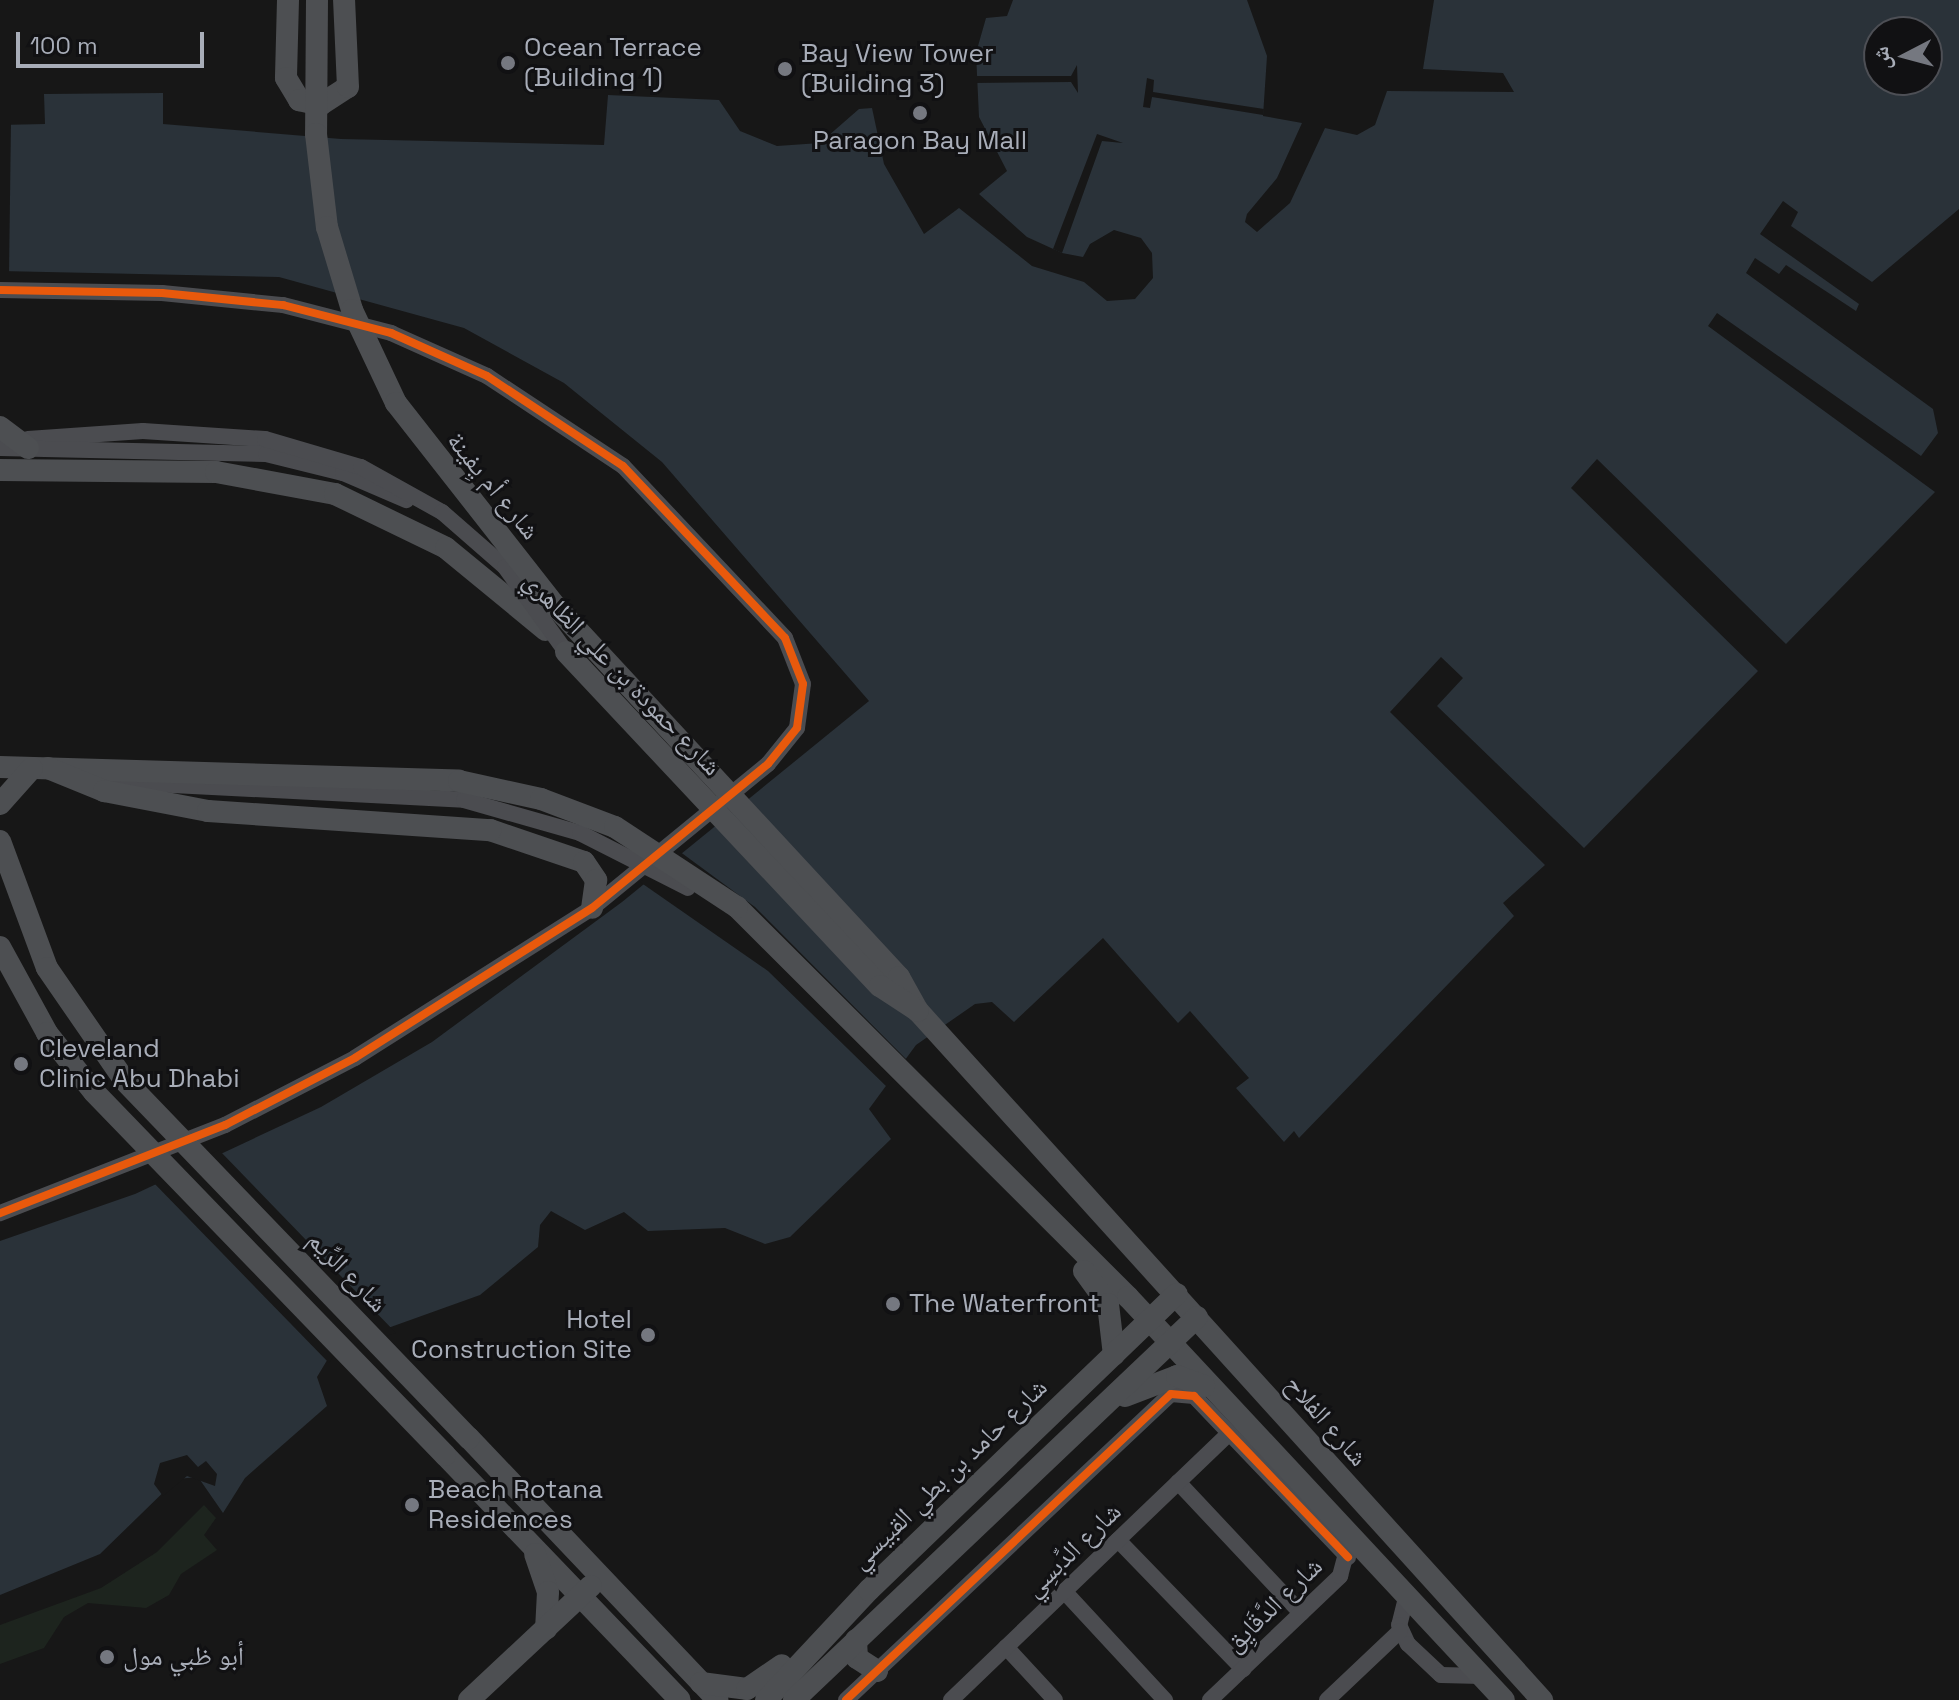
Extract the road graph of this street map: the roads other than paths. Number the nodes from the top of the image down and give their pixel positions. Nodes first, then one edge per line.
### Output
1 (288, 0) edge
2 (317, 0) edge
3 (344, 0) edge
4 (0, 290) edge
5 (0, 427) edge
6 (0, 442) edge
7 (266, 447) junction
8 (0, 448) edge
9 (28, 448) junction
10 (0, 470) edge
11 (566, 652) junction
12 (0, 767) edge
13 (40, 768) junction
14 (0, 777) edge
15 (725, 799) junction
16 (0, 804) edge
17 (0, 841) edge
18 (737, 907) junction
19 (592, 908) junction
20 (0, 947) edge
21 (918, 1011) junction
22 (1071, 1177) joint
23 (1035, 1207) junction
24 (0, 1213) edge
25 (1177, 1294) junction
26 (1197, 1317) junction
27 (1149, 1320) junction
28 (1169, 1342) junction
29 (1114, 1355) junction
30 (1215, 1392) junction
31 (1106, 1406) junction
32 (1228, 1434) junction
33 (1281, 1476) junction
34 (1178, 1482) junction
35 (1348, 1533) junction
36 (528, 1538) junction
37 (1118, 1540) junction
38 (1348, 1557) junction
39 (600, 1577) junction
40 (869, 1590) junction
41 (1064, 1591) junction
42 (1407, 1594) junction
43 (582, 1595) junction
44 (1301, 1613) junction
45 (546, 1629) junction
46 (1400, 1631) junction
47 (856, 1640) junction
48 (1006, 1647) junction
49 (1243, 1669) junction
50 (877, 1671) junction
51 (1481, 1676) junction
52 (700, 1682) junction
53 (804, 1695) edge
54 (469, 1700) edge
55 (680, 1700) edge
56 (718, 1700) edge
57 (766, 1700) edge
58 (846, 1700) edge
59 (951, 1700) edge
60 (1055, 1700) edge
61 (1165, 1700) edge
62 (1210, 1700) edge
63 (1327, 1700) edge
64 (1504, 1700) edge
65 (1542, 1700) edge

1 - 3 main road
2 - 21 main road, شارع أم يِفينة, bridge
4 - 15 street
5 - 9 main road, bridge
6 - 7 street
7 - 9 street, شارع حمودة بن علي الظاهري
7 - 11 street, bridge
7 - 15 street, شارع حمودة بن علي الظاهري
8 - 9 street, شارع حمودة بن علي الظاهري
10 - 11 main road, شارع حمودة بن علي الظاهري, bridge
11 - 21 main road, شارع حمودة بن علي الظاهري, bridge
12 - 13 main road
13 - 16 main road, bridge
13 - 18 main road, bridge
13 - 19 main road, bridge
14 - 18 street, bridge
15 - 19 street
17 - 39 main road, شارع الرِّيم, bridge
18 - 23 main road
19 - 24 street
20 - 36 main road, bridge
21 - 22 main road, شارع حمودة بن علي الظاهري
22 - 25 main road, شارع الفلاح
23 - 27 main road
23 - 29 main road
25 - 26 main road, شارع الفلاح
25 - 27 main road, شارع حامد بن بطي القبيسي
26 - 28 main road
26 - 65 main road, شارع الفلاح
27 - 28 main road
27 - 29 main road, شارع حامد بن بطي القبيسي
28 - 30 main road
28 - 31 main road
29 - 40 main road, شارع حامد بن بطي القبيسي
30 - 31 main road
30 - 33 main road
31 - 47 main road
32 - 33 street
32 - 34 street, شارع الدِّبسِي
32 - 50 street
33 - 35 main road
33 - 38 street
34 - 37 street, شارع الدِّبسِي
34 - 44 street
35 - 38 street, شارع الدَّقَايِق
35 - 42 main road
36 - 43 main road
36 - 45 main road
37 - 41 street, شارع الدِّبسِي
37 - 49 street
38 - 44 street, شارع الدَّقَايِق
39 - 43 main road
39 - 52 main road, شارع الرِّيم
40 - 52 main road
40 - 57 main road, شارع حامد بن بطي القبيسي
41 - 48 street, شارع الدِّبسِي
41 - 61 street
42 - 46 street
42 - 51 main road
43 - 45 main road
43 - 55 main road
44 - 49 street, شارع الدَّقَايِق
45 - 54 main road
46 - 51 street
46 - 63 street
47 - 50 main road
47 - 53 main road
48 - 59 street, شارع الدِّبسِي
48 - 60 street
49 - 62 street, شارع الدَّقَايِق
50 - 58 street
51 - 64 main road
52 - 56 main road, شارع الرِّيم

